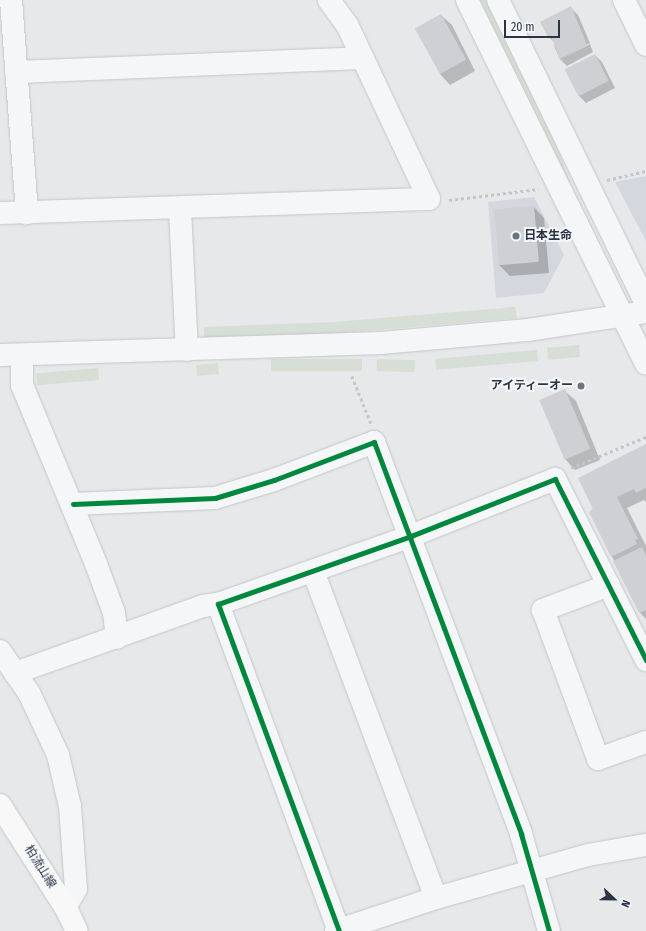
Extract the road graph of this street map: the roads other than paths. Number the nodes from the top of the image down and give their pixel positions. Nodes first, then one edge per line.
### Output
1 (11, 0) edge
2 (329, 0) edge
3 (467, 0) edge
4 (498, 0) edge
5 (624, 0) edge
6 (646, 45) edge
7 (363, 58) junction
8 (16, 72) junction
9 (180, 209) junction
10 (0, 213) edge
11 (28, 213) junction
12 (646, 303) edge
13 (646, 312) edge
14 (623, 316) junction
15 (187, 350) junction
16 (0, 355) edge
17 (22, 355) junction
18 (646, 363) edge
19 (73, 504) junction
20 (411, 536) junction
21 (314, 571) junction
22 (608, 585) junction
23 (218, 604) junction
24 (117, 638) junction
25 (0, 651) edge
26 (646, 660) edge
27 (15, 673) junction
28 (646, 742) edge
29 (0, 805) edge
30 (646, 845) edge
31 (531, 872) junction
32 (436, 898) junction
33 (65, 907) junction
34 (77, 931) edge
35 (338, 931) edge
36 (549, 931) edge

1 - 8 street
2 - 7 street
3 - 14 street
4 - 12 street
5 - 6 street
7 - 8 street
7 - 9 street
8 - 11 street
9 - 11 street
9 - 15 street
10 - 11 street
13 - 14 street
14 - 15 street
14 - 18 street
15 - 17 street
16 - 17 street
17 - 19 street
19 - 20 street
19 - 24 street
20 - 21 street
20 - 22 street
20 - 31 street
21 - 23 street
21 - 32 street
22 - 26 street
22 - 28 street
23 - 24 street
23 - 35 street
24 - 27 street
25 - 27 street
27 - 33 street
29 - 33 main road, 柏流山線
30 - 31 street
31 - 32 street
31 - 36 street
32 - 35 street
33 - 34 main road, 柏流山線

